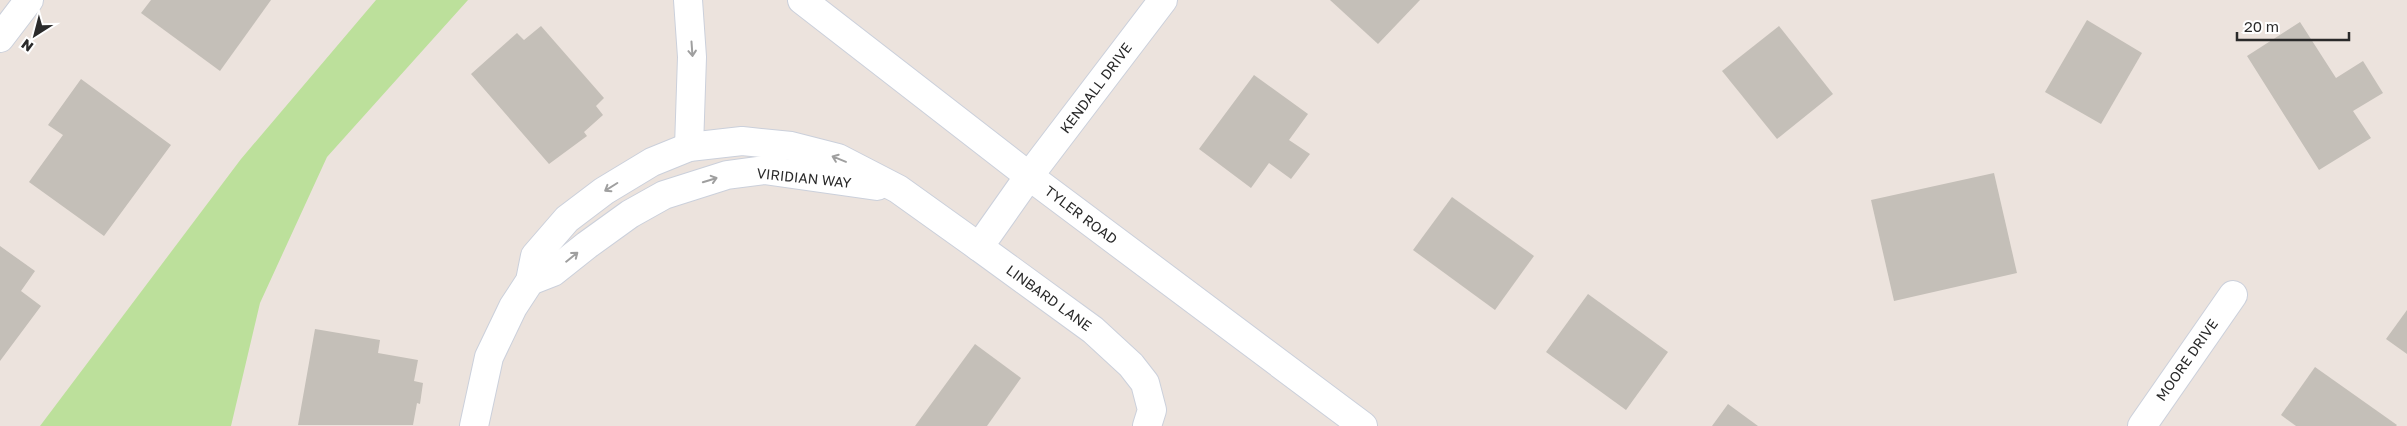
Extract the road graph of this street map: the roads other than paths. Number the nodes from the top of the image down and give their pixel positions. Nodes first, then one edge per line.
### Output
1 (28, 0) edge
2 (688, 0) edge
3 (802, 0) edge
4 (1163, 0) edge
5 (0, 38) edge
6 (689, 147) junction
7 (1029, 176) junction
8 (898, 189) junction
9 (979, 247) junction
10 (530, 281) junction
11 (2233, 295) dead end
12 (474, 426) edge
13 (1148, 426) edge
14 (1363, 426) edge
15 (2142, 426) edge

1 - 5 street
2 -> 6 street
3 - 7 street, TYLER ROAD
4 - 7 street, KENDALL DRIVE
8 -> 6 street, VIRIDIAN WAY
6 -> 10 street, VIRIDIAN WAY
7 - 9 street
7 - 14 street, TYLER ROAD
8 - 9 street, VIRIDIAN WAY
10 -> 8 street, VIRIDIAN WAY
9 - 13 street, LINBARD LANE
10 - 12 street, VIRIDIAN WAY
11 - 15 street, MOORE DRIVE

